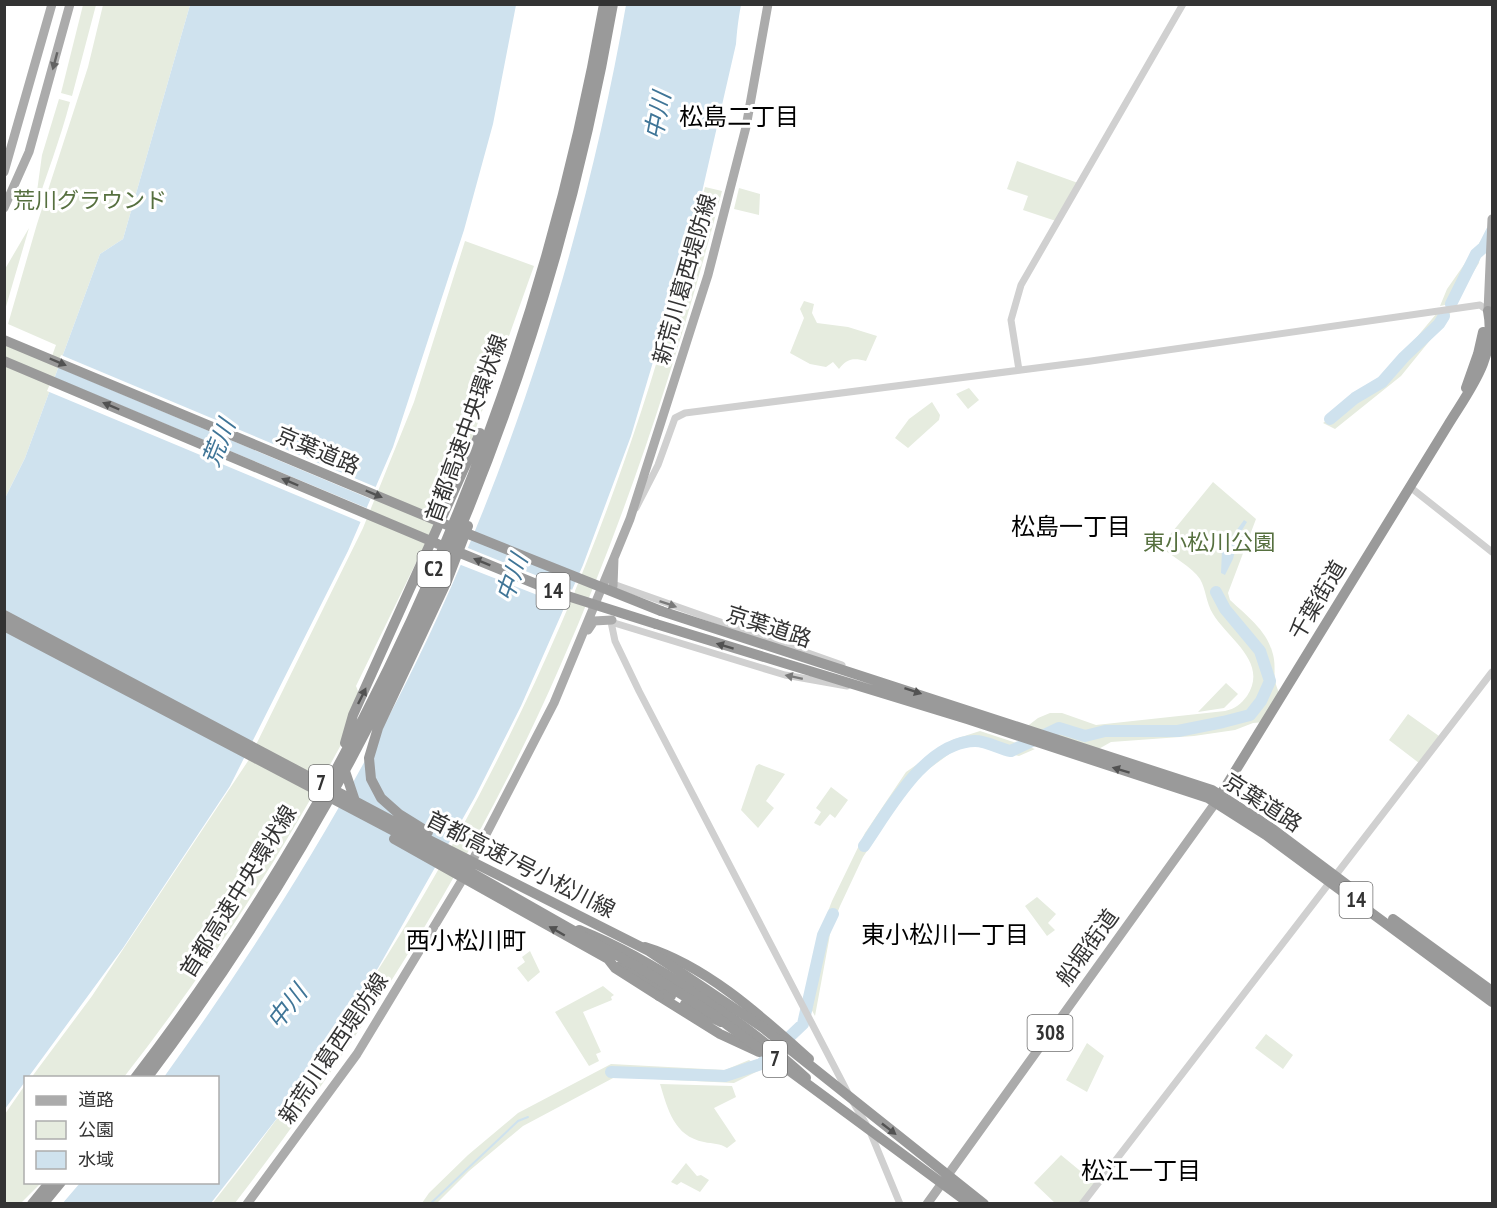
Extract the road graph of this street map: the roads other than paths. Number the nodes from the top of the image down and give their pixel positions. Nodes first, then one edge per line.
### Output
1 (52, 4) edge
2 (70, 4) edge
3 (604, 4) edge
4 (613, 4) edge
5 (768, 4) edge
6 (1183, 4) edge
7 (4, 172) edge
8 (4, 208) edge
9 (1492, 219) edge
10 (1490, 309) edge
11 (1491, 327) edge
12 (4, 340) edge
13 (1492, 343) edge
14 (1489, 358) edge
15 (4, 361) edge
16 (1019, 370) junction
17 (502, 391) junction
18 (1452, 418) junction
19 (477, 485) junction
20 (1410, 487) junction
21 (630, 519) junction
22 (1492, 552) edge
23 (614, 558) junction
24 (613, 585) joint
25 (4, 615) edge
26 (611, 621) junction
27 (4, 626) edge
28 (575, 653) junction
29 (1492, 672) edge
30 (857, 674) junction
31 (852, 686) junction
32 (1219, 798) junction
33 (480, 865) junction
34 (1333, 879) junction
35 (571, 926) junction
36 (639, 945) junction
37 (608, 959) junction
38 (1492, 991) edge
39 (1492, 1002) edge
40 (727, 1025) junction
41 (813, 1062) dead end
42 (790, 1068) junction
43 (136, 1076) edge
44 (148, 1076) edge
45 (808, 1086) dead end
46 (837, 1107) dead end
47 (48, 1184) edge
48 (59, 1184) edge
49 (32, 1203) edge
50 (43, 1203) edge
51 (247, 1203) edge
52 (900, 1203) edge
53 (927, 1203) edge
54 (970, 1203) edge
55 (984, 1203) edge
56 (1082, 1203) edge

1 - 7 main road
2 -> 8 main road
3 - 17 highway, 首都高速中央環状線 / C2, bridge
4 - 19 highway, 首都高速中央環状線 / C2, bridge
5 - 21 main road, 新荒川葛西堤防線
6 - 16 street
9 - 10 main road
10 - 11 highway, 千葉街道
10 - 16 street
10 - 18 highway, 千葉街道
11 - 14 highway, 千葉街道
12 -> 30 highway, 京葉道路 / 14, bridge
13 - 14 highway
14 - 18 highway, 千葉街道
31 -> 15 highway, 京葉道路 / 14, bridge
16 - 21 street
37 -> 17 highway, bridge
17 - 43 highway, 首都高速中央環状線 / C2, bridge
18 - 20 highway, 千葉街道
19 - 33 highway, bridge
19 - 44 highway, 首都高速中央環状線 / C2, bridge
20 - 22 street
20 - 32 highway, 千葉街道
21 - 23 main road, 新荒川葛西堤防線
23 - 24 main road, 新荒川葛西堤防線
23 - 28 main road, 新荒川葛西堤防線
24 -> 30 street
25 - 33 highway, 首都高速7号小松川線 / 7, bridge
26 - 28 main road, 新荒川葛西堤防線
31 -> 26 street
26 - 52 street
27 - 35 highway, 首都高速7号小松川線 / 7, bridge
28 - 51 main road, 新荒川葛西堤防線
29 - 34 street
30 -> 32 highway, 京葉道路 / 14
32 -> 31 highway, 京葉道路 / 14
32 - 34 highway, 京葉道路 / 14
32 - 53 main road, 船堀街道 / 308
33 - 36 highway, 首都高速7号小松川線 / 7, bridge
34 - 38 highway, 京葉道路 / 14
34 - 39 highway, 京葉道路 / 14
34 - 56 street
35 - 40 highway, 首都高速7号小松川線 / 7, bridge
35 - 42 highway
36 - 41 highway, bridge
36 -> 55 highway, 首都高速7号小松川線 / 7, bridge
37 - 40 highway, bridge
37 - 42 highway, bridge
40 - 54 highway, 首都高速7号小松川線 / 7, bridge
42 - 45 highway
42 - 46 highway
47 - 49 highway
48 - 50 highway

